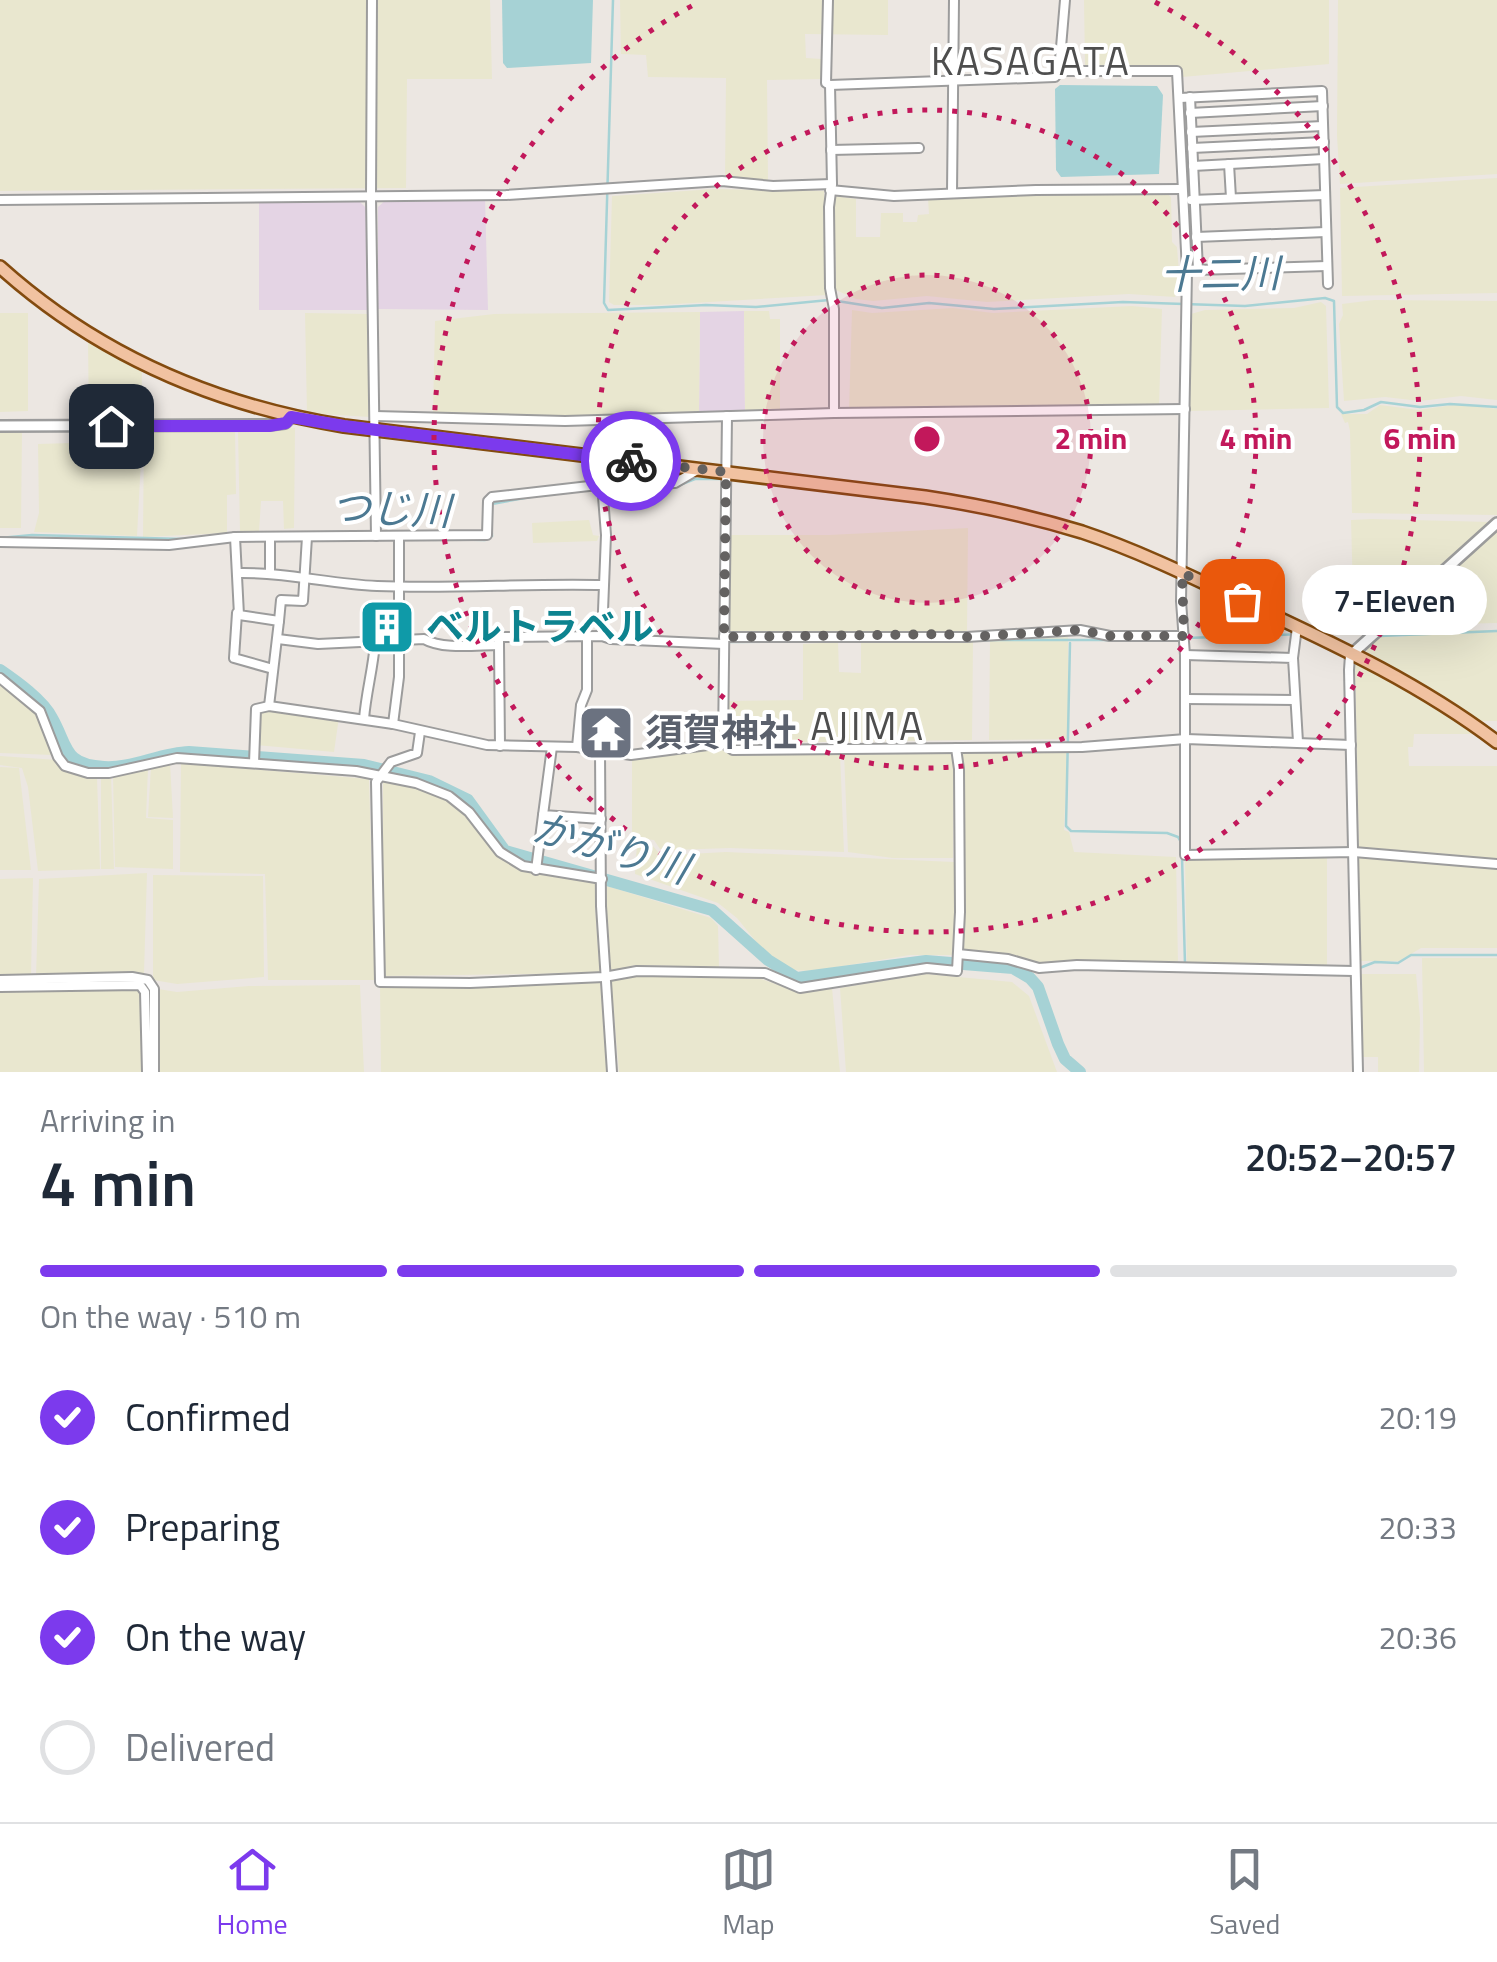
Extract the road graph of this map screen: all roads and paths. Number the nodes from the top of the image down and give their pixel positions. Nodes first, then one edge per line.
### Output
1 (372, 0) edge
2 (828, 0) edge
3 (954, 0) edge
4 (1065, 0) edge
5 (1059, 71) junction
6 (954, 80) junction
7 (830, 84) junction
8 (1185, 97) junction
9 (1322, 106) junction
10 (1190, 113) junction
11 (1323, 126) junction
12 (1192, 132) junction
13 (1324, 142) junction
14 (919, 148) dead end
15 (1192, 148) junction
16 (831, 150) junction
17 (1324, 160) junction
18 (1229, 164) junction
19 (1193, 166) junction
20 (831, 187) junction
21 (1181, 189) junction
22 (952, 192) junction
23 (1325, 195) junction
24 (371, 197) junction
25 (1231, 198) junction
26 (0, 200) edge
27 (1182, 200) junction
28 (1195, 200) junction
29 (1326, 232) junction
30 (1196, 237) junction
31 (0, 266) edge
32 (1327, 266) junction
33 (1198, 270) junction
34 (1187, 271) junction
35 (1328, 284) dead end
36 (1185, 410) junction
37 (834, 413) junction
38 (727, 416) junction
39 (291, 417) junction
40 (375, 423) junction
41 (0, 426) edge
42 (600, 458) junction
43 (699, 469) junction
44 (726, 472) junction
45 (602, 485) junction
46 (1497, 523) edge
47 (234, 536) junction
48 (270, 536) junction
49 (376, 536) junction
50 (307, 537) junction
51 (399, 537) junction
52 (0, 542) edge
53 (270, 572) junction
54 (238, 573) junction
55 (1182, 573) junction
56 (306, 578) junction
57 (604, 586) junction
58 (400, 587) junction
59 (238, 610) junction
60 (279, 621) junction
61 (1296, 633) junction
62 (602, 636) junction
63 (1184, 636) junction
64 (588, 637) junction
65 (278, 639) junction
66 (398, 640) junction
67 (724, 641) junction
68 (374, 643) junction
69 (499, 644) junction
70 (1353, 653) junction
71 (1185, 656) junction
72 (1293, 658) junction
73 (273, 669) junction
74 (0, 678) edge
75 (1186, 700) junction
76 (1294, 700) junction
77 (269, 706) junction
78 (364, 719) junction
79 (393, 724) junction
80 (420, 732) junction
81 (1186, 740) junction
82 (1298, 742) junction
83 (1497, 742) edge
84 (723, 744) junction
85 (1352, 745) junction
86 (500, 746) junction
87 (552, 748) junction
88 (577, 748) junction
89 (956, 748) junction
90 (600, 752) junction
91 (254, 763) junction
92 (380, 776) junction
93 (542, 815) junction
94 (601, 819) junction
95 (1354, 852) junction
96 (1497, 864) edge
97 (536, 870) junction
98 (602, 880) junction
99 (958, 954) junction
100 (1354, 971) junction
101 (604, 977) junction
102 (0, 984) edge
103 (146, 1072) edge
104 (154, 1072) edge
105 (612, 1072) edge
106 (1358, 1072) edge

1 - 24 street
2 - 7 street
3 - 6 street
4 - 5 street
5 - 6 street
5 - 8 street
6 - 7 street
6 - 22 street
7 - 16 street
8 - 9 street
8 - 10 street
8 - 21 street
9 - 10 street
9 - 11 street
10 - 12 street
11 - 12 street
11 - 13 street
12 - 15 street
13 - 15 street
13 - 17 street
14 - 16 street
15 - 19 street
16 - 20 street
17 - 18 street
17 - 23 street
18 - 19 street
18 - 25 street
19 - 28 street
20 - 22 street
20 - 24 street
20 - 37 street
21 - 22 street
21 - 27 street
23 - 25 street
23 - 29 street
24 - 26 street
24 - 40 street
25 - 28 street
27 - 28 street
27 - 34 street
28 - 30 street
29 - 30 street
29 - 32 street
30 - 33 street
31 - 39 main road
32 - 33 street
32 - 35 street
33 - 34 street
34 - 36 street
36 - 37 street
36 - 55 street
37 - 38 street
38 - 40 street
38 - 44 street
39 - 40 main road
39 - 41 street
40 - 42 main road
40 - 49 street
42 - 43 main road
42 - 45 street
43 - 44 main road
43 - 45 street
44 - 55 main road
44 - 67 street
45 - 51 street
45 - 57 street
46 - 70 street
47 - 48 street
47 - 52 street
47 - 54 street
48 - 50 street
48 - 53 street
49 - 50 street
49 - 51 street
50 - 56 street
51 - 58 street
53 - 54 street
53 - 56 street
54 - 59 street
55 - 61 main road
55 - 63 street
56 - 58 street
56 - 60 street
57 - 58 street
57 - 62 street
58 - 66 street
59 - 60 street
59 - 73 street
60 - 65 street
61 - 70 main road
61 - 72 street
62 - 64 street
62 - 67 street
63 - 67 street
63 - 71 street
64 - 69 street
64 - 88 street
65 - 68 street
65 - 73 street
66 - 68 street
66 - 69 street
66 - 79 street
67 - 84 street
68 - 78 street
69 - 86 street
70 - 83 main road
70 - 85 street
71 - 72 street
71 - 75 street
72 - 76 street
73 - 77 street
74 - 91 street
75 - 76 street
75 - 81 street
76 - 82 street
77 - 78 street
77 - 91 street
78 - 79 street
79 - 80 street
80 - 86 street
80 - 92 street
81 - 82 street
81 - 89 street
81 - 95 street
82 - 85 street
84 - 89 street
84 - 90 street
85 - 95 street
86 - 87 street
87 - 88 street
87 - 93 street
88 - 90 street
89 - 99 street
90 - 94 street
91 - 92 street
92 - 97 street
92 - 101 street
93 - 94 street
93 - 97 street
94 - 98 street
95 - 96 street
95 - 100 street
97 - 98 street
98 - 101 street
99 - 100 street
99 - 101 street
100 - 106 street
101 - 105 street
102 - 103 street
102 - 104 street

